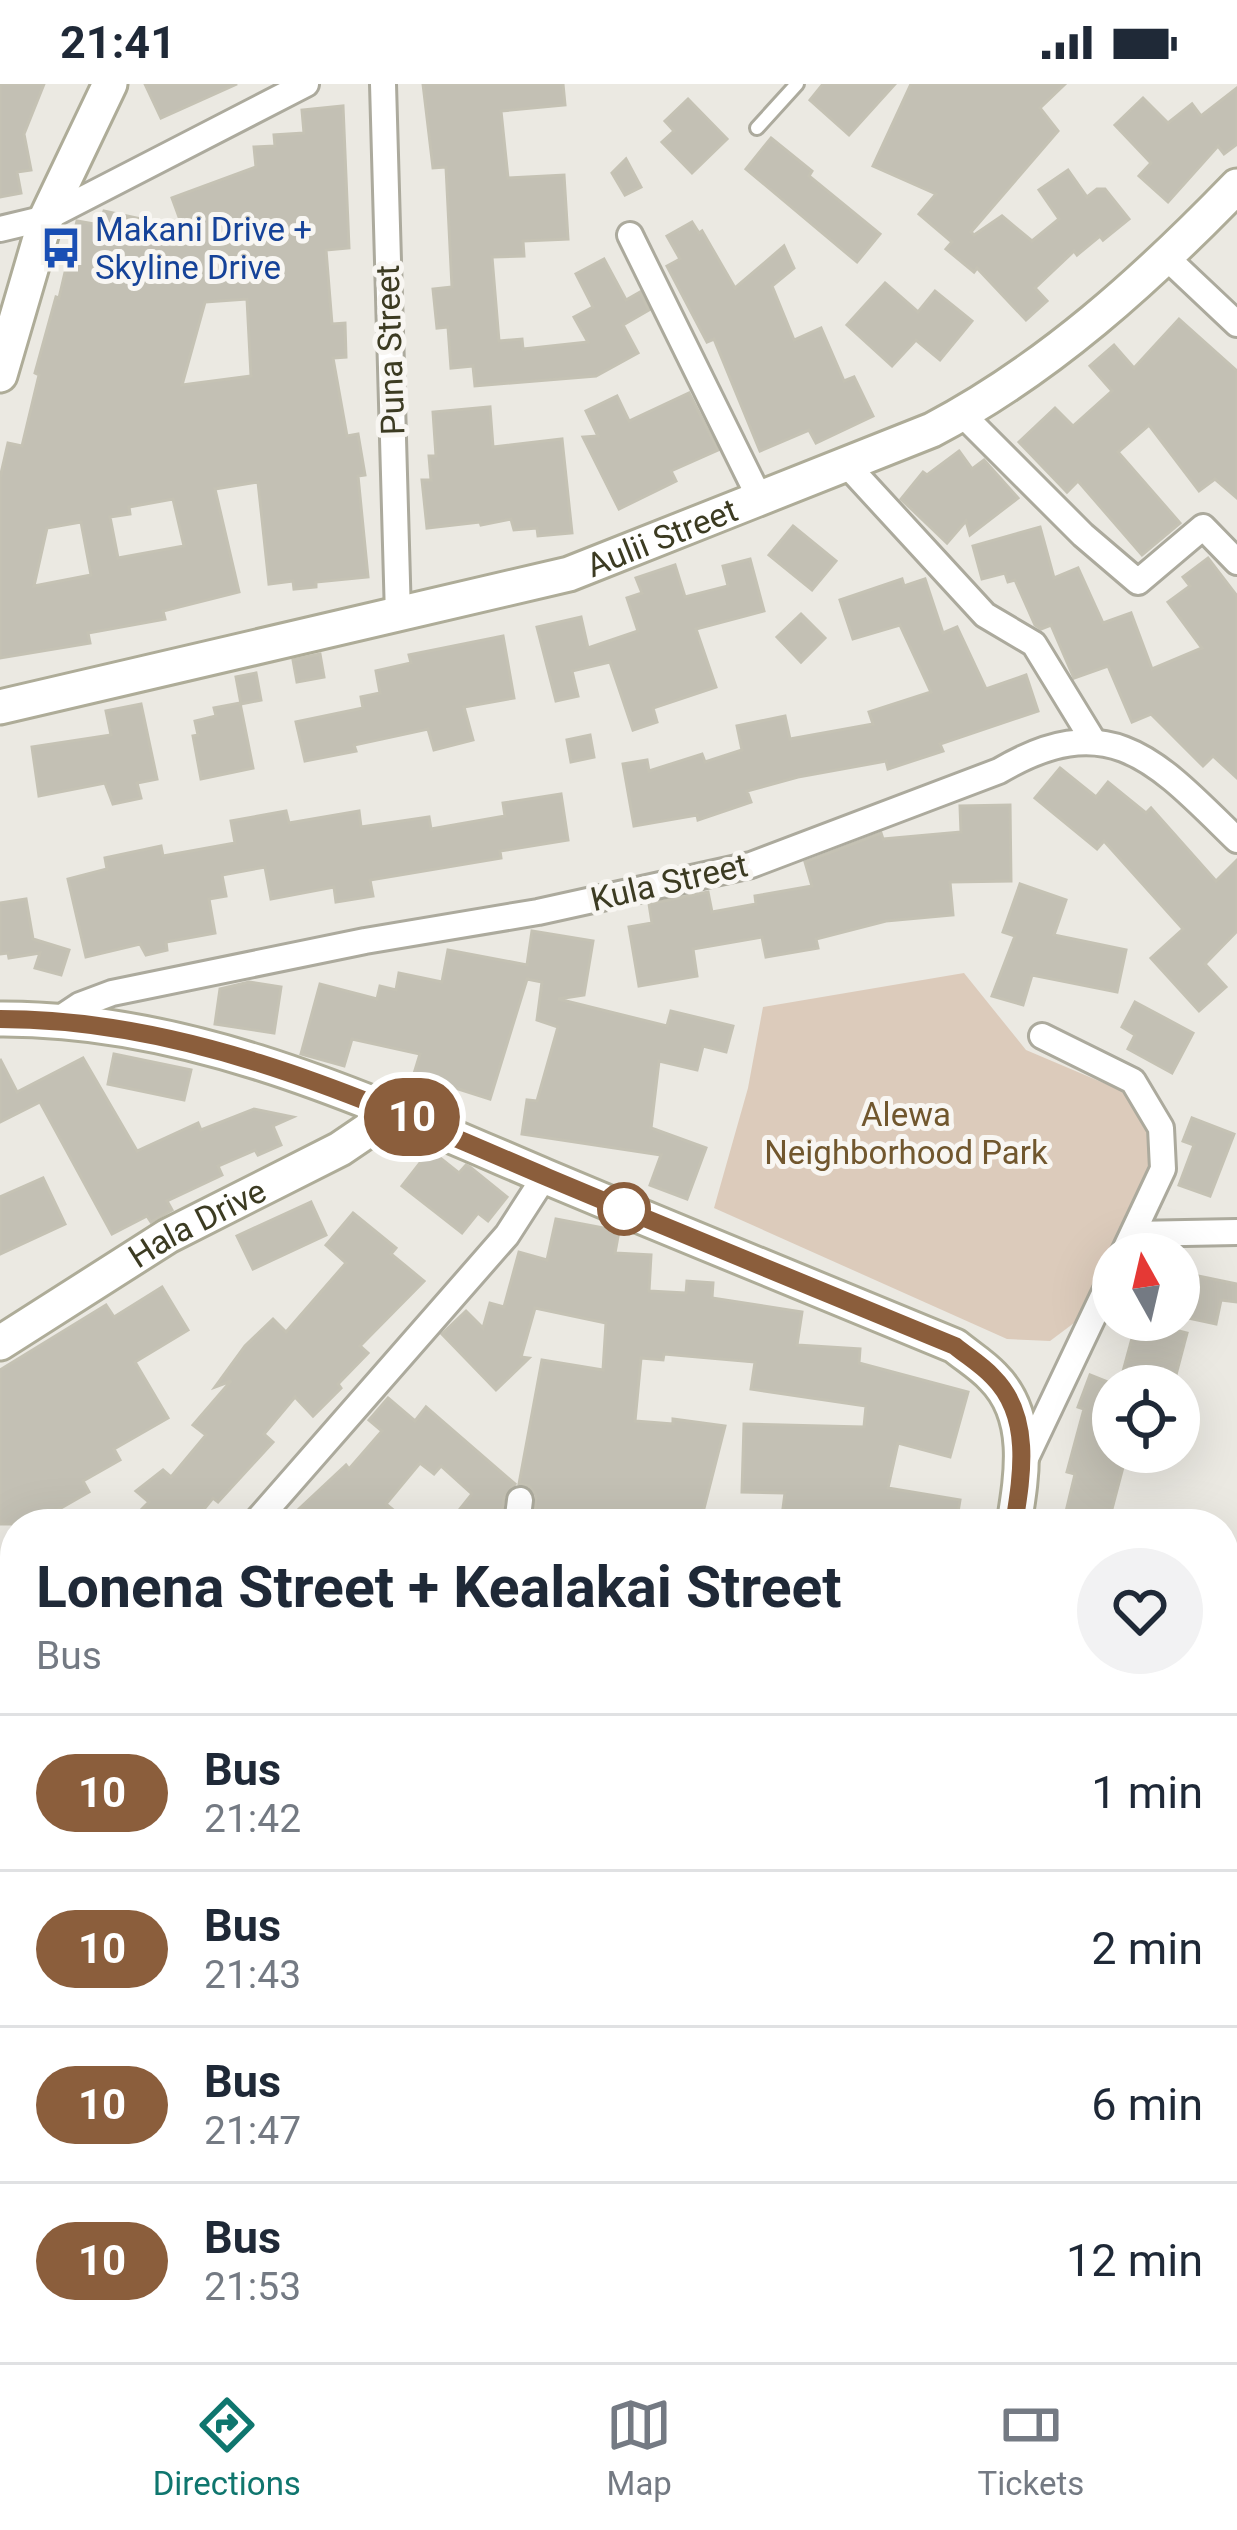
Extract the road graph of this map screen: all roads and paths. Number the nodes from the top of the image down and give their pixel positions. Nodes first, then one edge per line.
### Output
1 (110, 84) edge
2 (306, 84) edge
3 (382, 84) edge
4 (797, 84) edge
5 (758, 128) dead end
6 (1237, 186) edge
7 (46, 218) junction
8 (0, 230) edge
9 (631, 235) dead end
10 (1167, 258) junction
11 (1237, 324) edge
12 (0, 375) edge
13 (962, 414) junction
14 (847, 465) junction
15 (760, 501) junction
16 (1237, 562) edge
17 (398, 616) junction
18 (0, 707) edge
19 (1094, 742) junction
20 (1237, 840) edge
21 (0, 1019) edge
22 (59, 1019) junction
23 (1042, 1036) dead end
24 (397, 1111) junction
25 (544, 1176) junction
26 (1237, 1232) edge
27 (1133, 1233) edge
28 (1200, 1236) edge
29 (1092, 1319) edge
30 (0, 1343) edge
31 (1024, 1462) junction
32 (267, 1509) edge
33 (1016, 1509) edge

1 - 7 street
2 - 7 street
3 - 17 street, Puna Street
4 - 5 lane
6 - 10 street, Aulii Street
7 - 8 street
7 - 12 street
9 - 15 street
10 - 11 street
10 - 13 street, Aulii Street
13 - 14 street, Aulii Street
13 - 16 street
14 - 15 street, Aulii Street
14 - 19 street
15 - 17 street, Aulii Street
17 - 18 street, Aulii Street
19 - 20 street, Kula Street
19 - 22 street, Kula Street
21 - 22 street
22 - 24 street
23 - 27 street
24 - 25 street
24 - 30 street, Hala Drive
25 - 31 street
25 - 32 street
26 - 28 street
29 - 31 street
31 - 33 street

